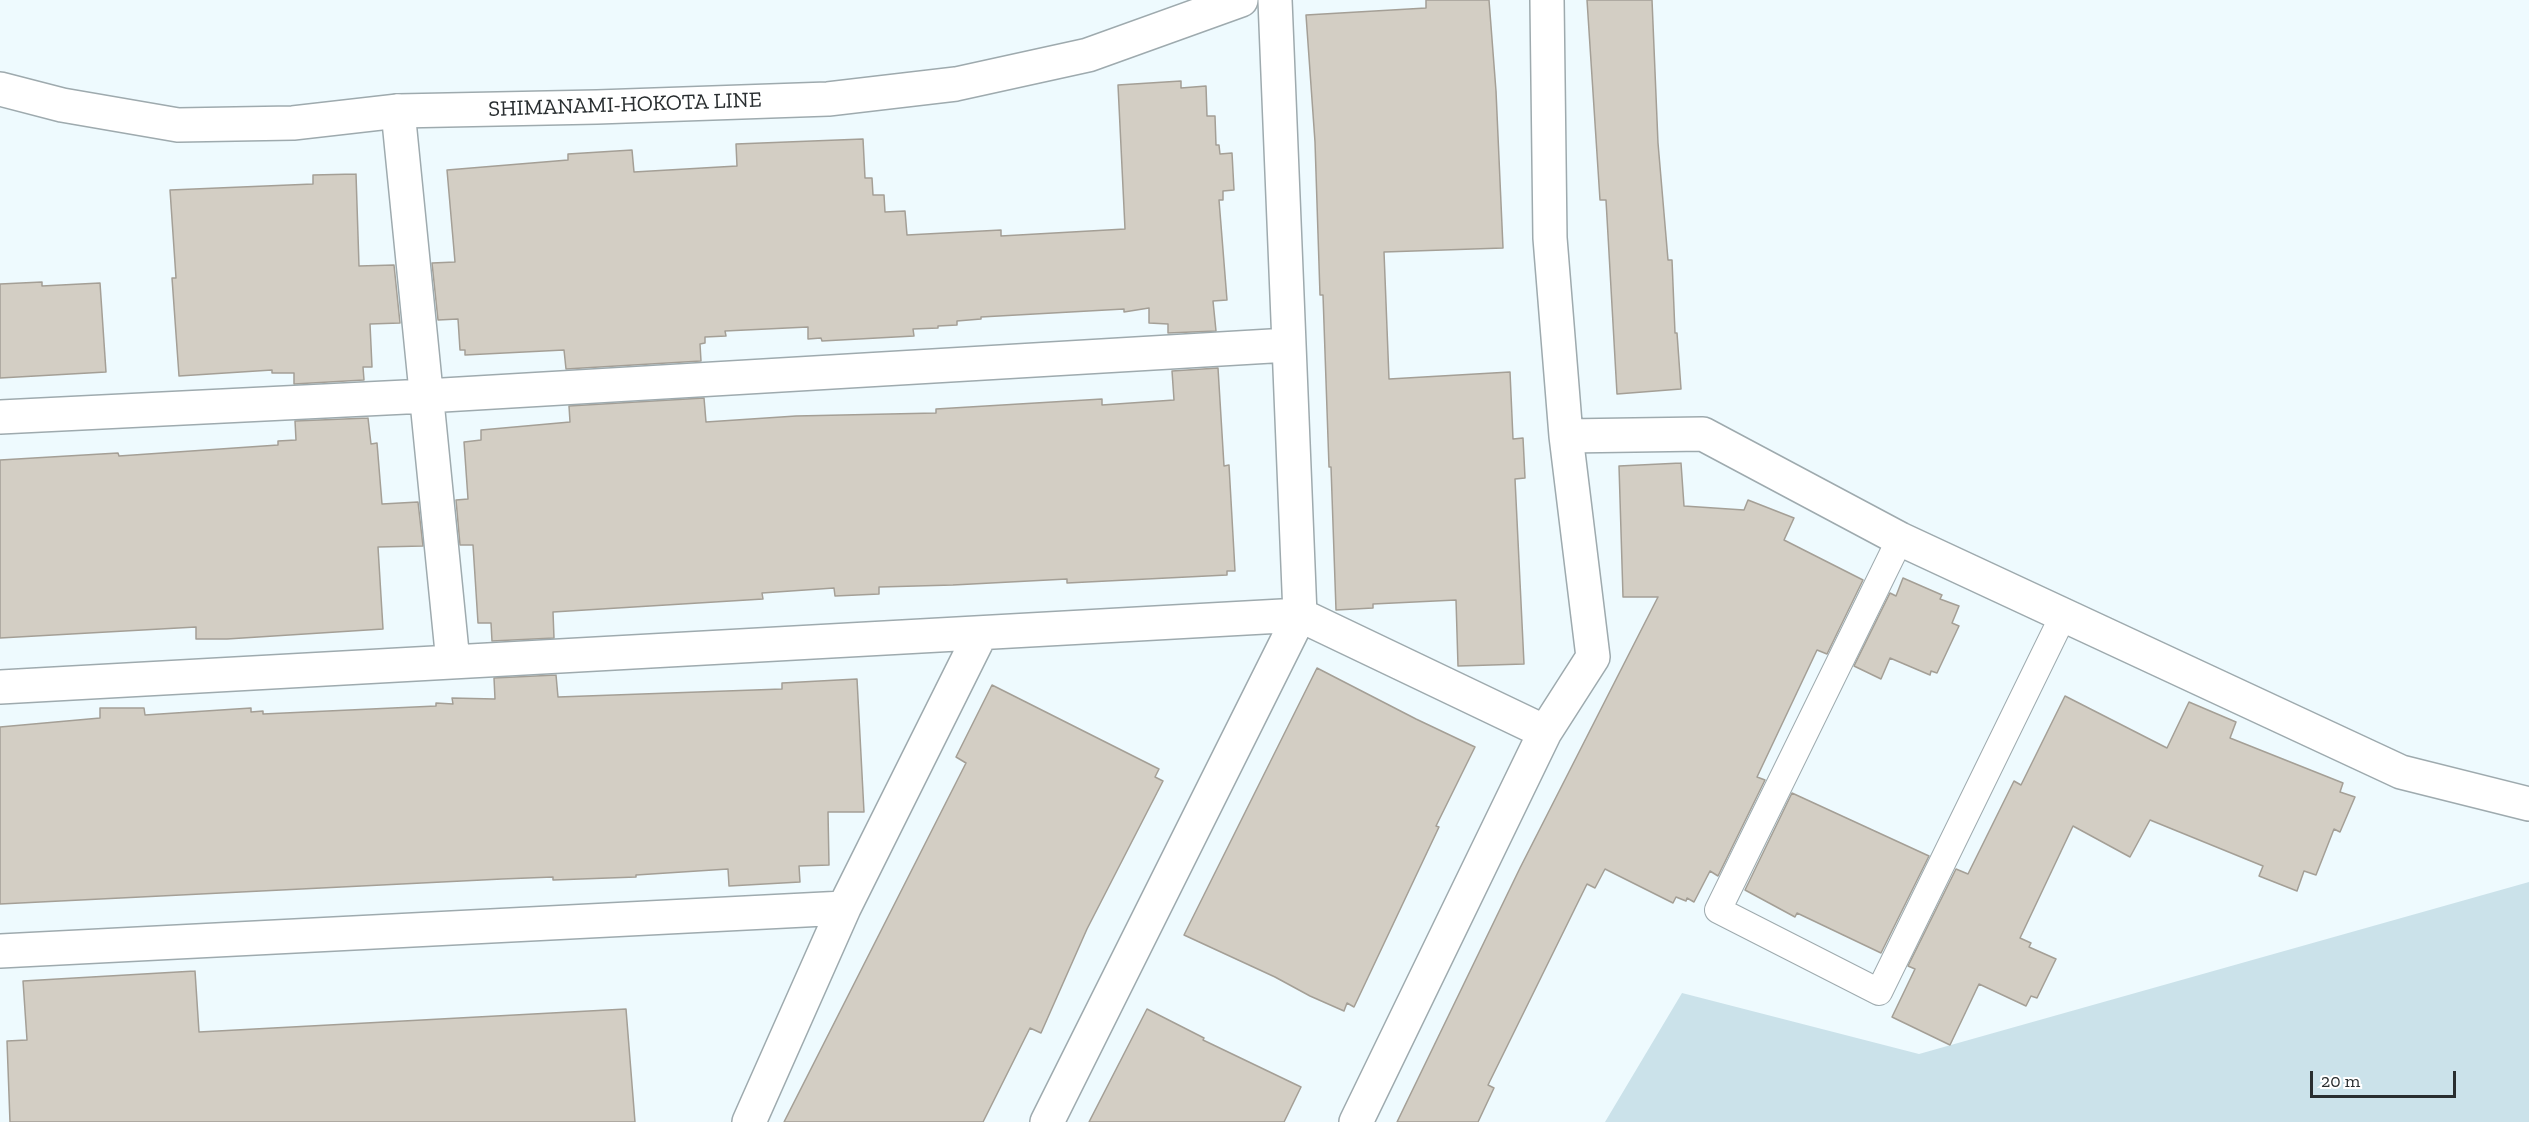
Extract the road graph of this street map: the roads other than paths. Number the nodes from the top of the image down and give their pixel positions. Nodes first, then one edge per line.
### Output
1 (1241, 0) edge
2 (1275, 0) edge
3 (1547, 0) edge
4 (0, 89) edge
5 (398, 111) junction
6 (1288, 345) junction
7 (426, 396) junction
8 (0, 417) edge
9 (1566, 436) junction
10 (1900, 539) junction
11 (2064, 614) junction
12 (1300, 615) junction
13 (981, 633) junction
14 (453, 662) junction
15 (0, 687) edge
16 (1545, 732) junction
17 (2529, 804) edge
18 (844, 908) junction
19 (0, 951) edge
20 (749, 1122) edge
21 (1047, 1122) edge
22 (1356, 1122) edge

1 - 5 street, SHIMANAMI-HOKOTA LINE
2 - 6 street
3 - 9 street
4 - 5 street, SHIMANAMI-HOKOTA LINE
5 - 7 street
6 - 7 street
6 - 12 street
7 - 8 street
7 - 14 street
9 - 10 street
9 - 16 street
10 - 11 street
10 - 11 lane
11 - 17 street
12 - 13 street
12 - 16 street
12 - 21 street
13 - 14 street
13 - 18 street
14 - 15 street
16 - 22 street
18 - 19 street
18 - 20 street

